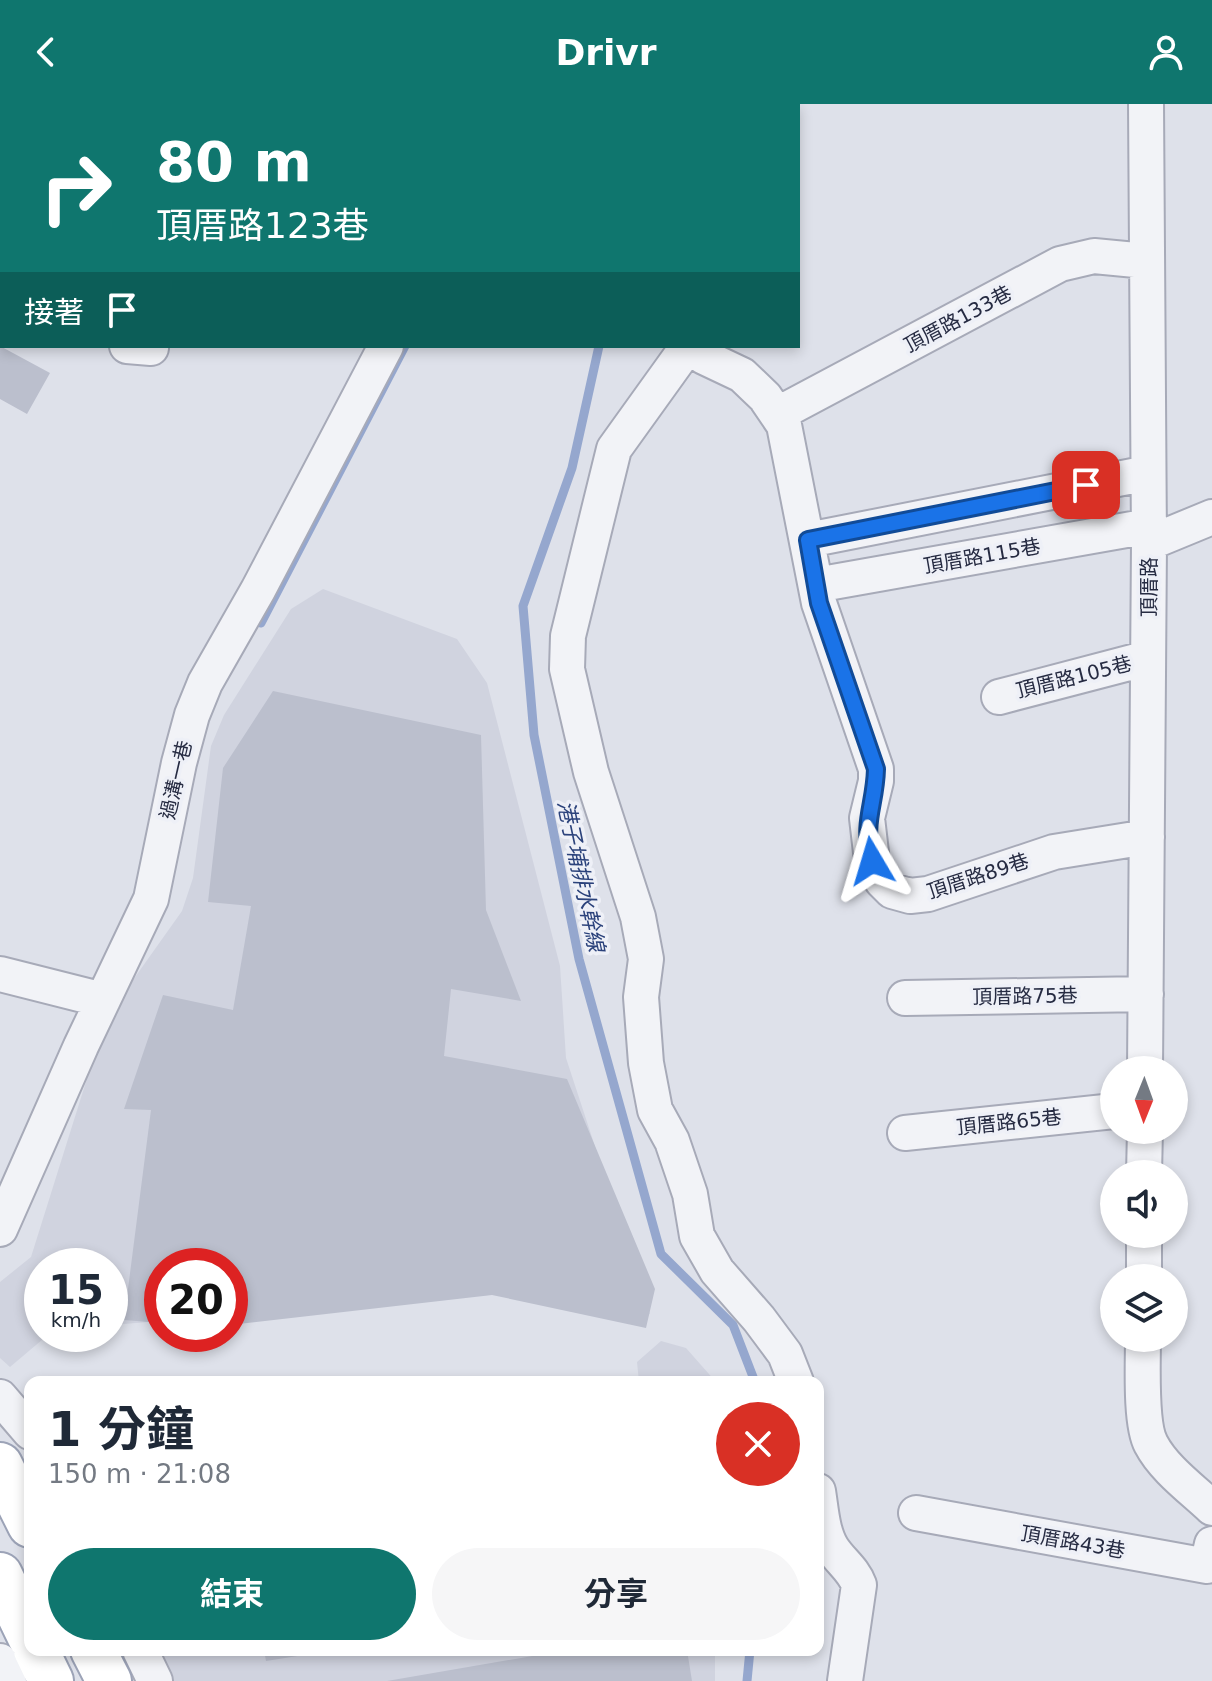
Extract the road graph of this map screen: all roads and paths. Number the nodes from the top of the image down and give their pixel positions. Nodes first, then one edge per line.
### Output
1 (1146, 104) edge
2 (1146, 261) junction
3 (385, 348) edge
4 (689, 348) edge
5 (693, 348) edge
6 (778, 414) junction
7 (1148, 473) junction
8 (1212, 517) edge
9 (1149, 534) junction
10 (808, 540) junction
11 (816, 585) junction
12 (1148, 658) junction
13 (999, 697) dead end
14 (1147, 837) junction
15 (0, 974) edge
16 (1146, 994) junction
17 (905, 998) dead end
18 (103, 1000) junction
19 (1145, 1056) edge
20 (1100, 1112) edge
21 (905, 1133) dead end
22 (0, 1229) edge
23 (1143, 1352) edge
24 (794, 1376) edge
25 (0, 1397) edge
26 (24, 1425) edge
27 (0, 1465) edge
28 (1212, 1508) edge
29 (24, 1513) edge
30 (916, 1513) dead end
31 (824, 1528) edge
32 (1212, 1544) edge
33 (0, 1575) edge
34 (24, 1625) edge
35 (39, 1656) edge
36 (96, 1656) edge
37 (143, 1656) edge
38 (0, 1661) edge
39 (9, 1681) edge
40 (51, 1681) edge
41 (109, 1681) edge
42 (155, 1681) edge
43 (845, 1681) edge

1 - 2 street, 頂厝路
2 - 6 street, 頂厝路133巷
2 - 7 street, 頂厝路
3 - 18 street, 過溝一巷
4 - 24 street
5 - 6 street, 頂厝路89巷
6 - 10 street, 頂厝路89巷
7 - 9 street, 頂厝路
7 - 10 street
8 - 9 street, 頂厝路115巷
9 - 11 street, 頂厝路115巷
9 - 12 street, 頂厝路
10 - 11 street, 頂厝路89巷
11 - 14 street, 頂厝路89巷
12 - 13 street, 頂厝路105巷
12 - 14 street, 頂厝路
14 - 16 street, 頂厝路
15 - 18 street
16 - 17 street, 頂厝路75巷
16 - 19 street, 頂厝路
18 - 22 street, 過溝一巷
20 - 21 street, 頂厝路65巷
23 - 28 street
25 - 26 street
27 - 29 main road
30 - 32 street, 頂厝路43巷
31 - 43 street
33 - 34 main road
35 - 40 main road
36 - 41 main road
37 - 42 street
38 - 39 street

